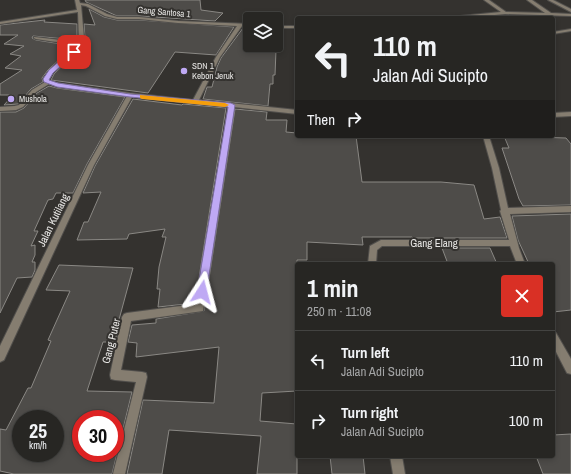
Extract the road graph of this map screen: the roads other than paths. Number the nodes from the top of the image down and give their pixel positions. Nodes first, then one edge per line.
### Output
1 (486, 0) edge
2 (529, 0) edge
3 (550, 0) edge
4 (78, 2) edge
5 (79, 11) junction
6 (571, 11) edge
7 (505, 13) junction
8 (552, 15) junction
9 (571, 15) edge
10 (472, 16) edge
11 (0, 23) edge
12 (240, 25) joint
13 (283, 27) edge
14 (295, 28) edge
15 (571, 30) edge
16 (555, 33) edge
17 (36, 38) dead end
18 (81, 44) junction
19 (48, 82) junction
20 (130, 96) junction
21 (195, 102) junction
22 (231, 105) junction
23 (0, 109) edge
24 (295, 112) edge
25 (571, 114) edge
26 (555, 115) edge
27 (487, 138) edge
28 (571, 208) edge
29 (504, 211) junction
30 (512, 243) junction
31 (372, 262) edge
32 (520, 262) edge
33 (555, 340) edge
34 (0, 357) edge
35 (571, 369) edge
36 (396, 458) edge
37 (118, 474) edge
38 (399, 474) edge

1 - 7 street
2 - 8 street
3 - 6 street
4 - 5 street
4 - 12 street, Gang Santosa 1
5 - 11 street
5 - 18 street
7 - 8 street
7 - 10 street
8 - 9 street
12 - 21 street
13 - 14 street
15 - 16 street
17 - 18 street
18 - 19 street
19 - 20 street
19 - 23 street
20 - 21 street
20 - 34 street, Jalan Kutilang
21 - 22 street
22 - 24 street
22 - 37 street, Gang Puter
25 - 26 street
27 - 29 street
28 - 29 street
29 - 30 street
30 - 31 street, Gang Elang
30 - 32 street
33 - 35 street
36 - 38 street

